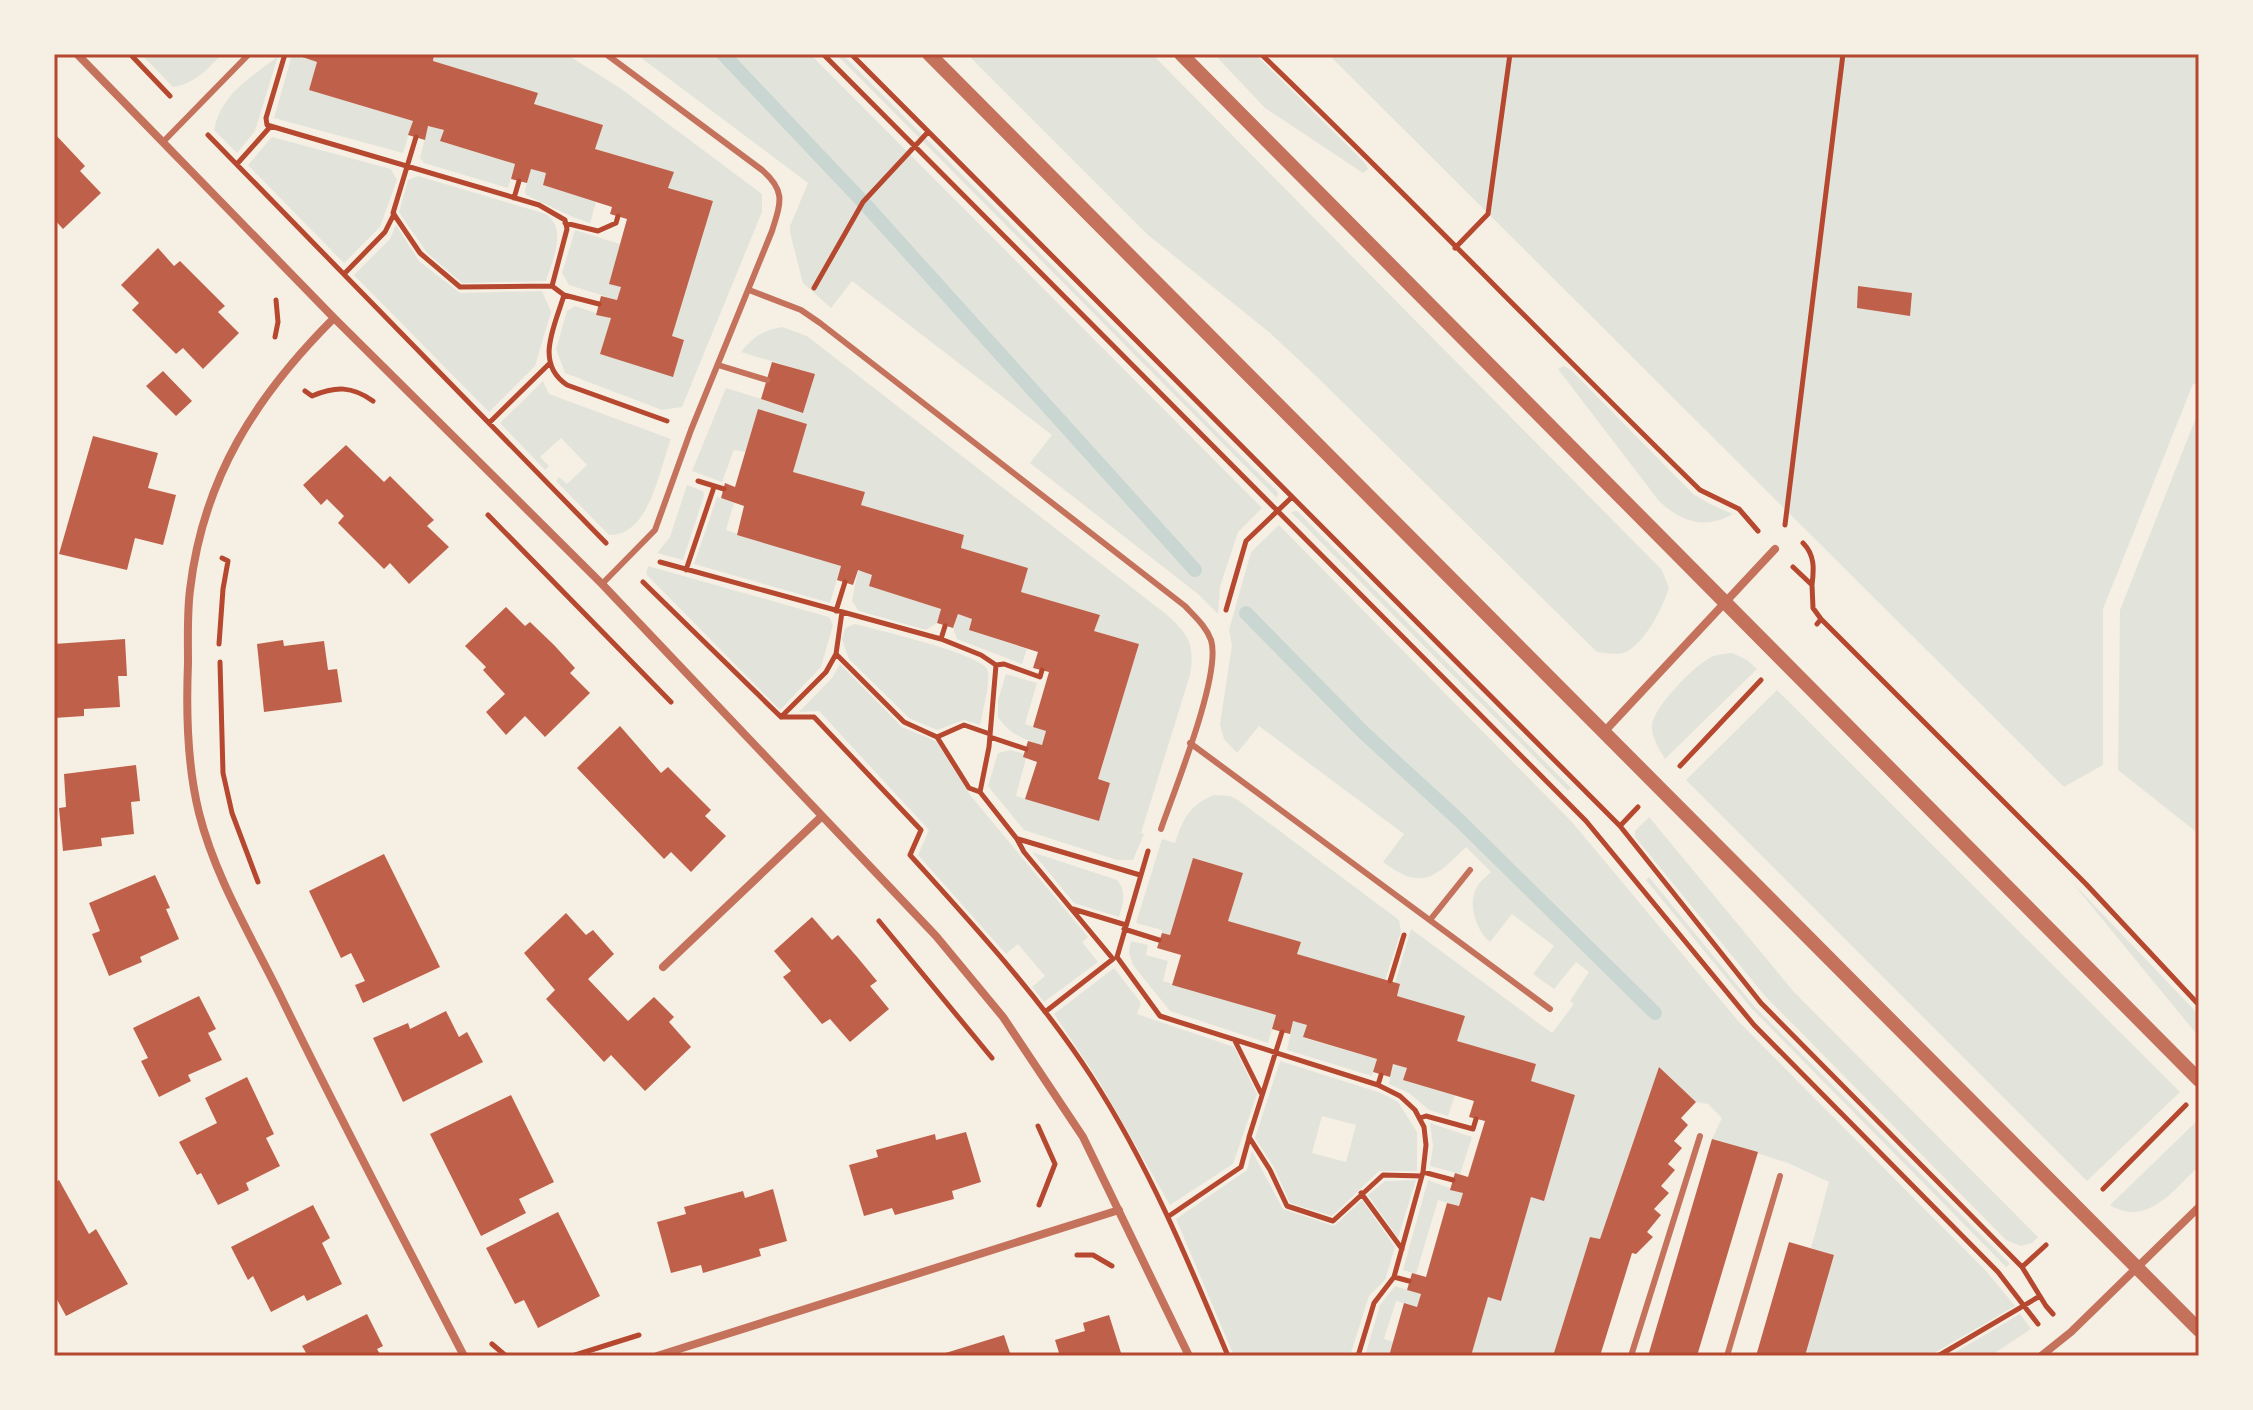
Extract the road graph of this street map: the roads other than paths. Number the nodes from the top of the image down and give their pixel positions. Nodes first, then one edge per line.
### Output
1 (77, 54) edge
2 (249, 54) edge
3 (606, 54) edge
4 (929, 54) edge
5 (1181, 54) edge
6 (163, 142) junction
7 (749, 290) junction
8 (334, 318) junction
9 (718, 365) junction
10 (767, 380) dead end
11 (1775, 549) dead end
12 (602, 584) junction
13 (1724, 603) junction
14 (1604, 732) junction
15 (1190, 743) junction
16 (821, 817) junction
17 (1161, 829) dead end
18 (1470, 870) dead end
19 (1430, 920) junction
20 (663, 967) dead end
21 (1550, 1009) dead end
22 (2199, 1080) edge
23 (1700, 1136) dead end
24 (1780, 1176) dead end
25 (2199, 1207) edge
26 (1119, 1210) junction
27 (2136, 1268) junction
28 (2199, 1330) edge
29 (464, 1356) edge
30 (657, 1356) edge
31 (1189, 1356) edge
32 (1631, 1356) edge
33 (1727, 1356) edge
34 (2041, 1356) edge

1 - 6 street
2 - 6 lane
3 - 7 lane
4 - 14 street
5 - 13 street
6 - 8 street
7 - 9 lane
7 - 15 lane
8 - 12 street
8 - 29 street
9 - 10 lane
9 - 12 lane
11 - 13 street
12 - 16 street
13 - 14 street
13 - 22 street
14 - 27 street
15 - 17 lane
15 - 19 lane
16 - 20 street
16 - 26 street
18 - 19 lane
19 - 21 lane
23 - 32 lane
24 - 33 lane
25 - 27 street
26 - 30 street
26 - 31 street
27 - 28 street
27 - 34 street

